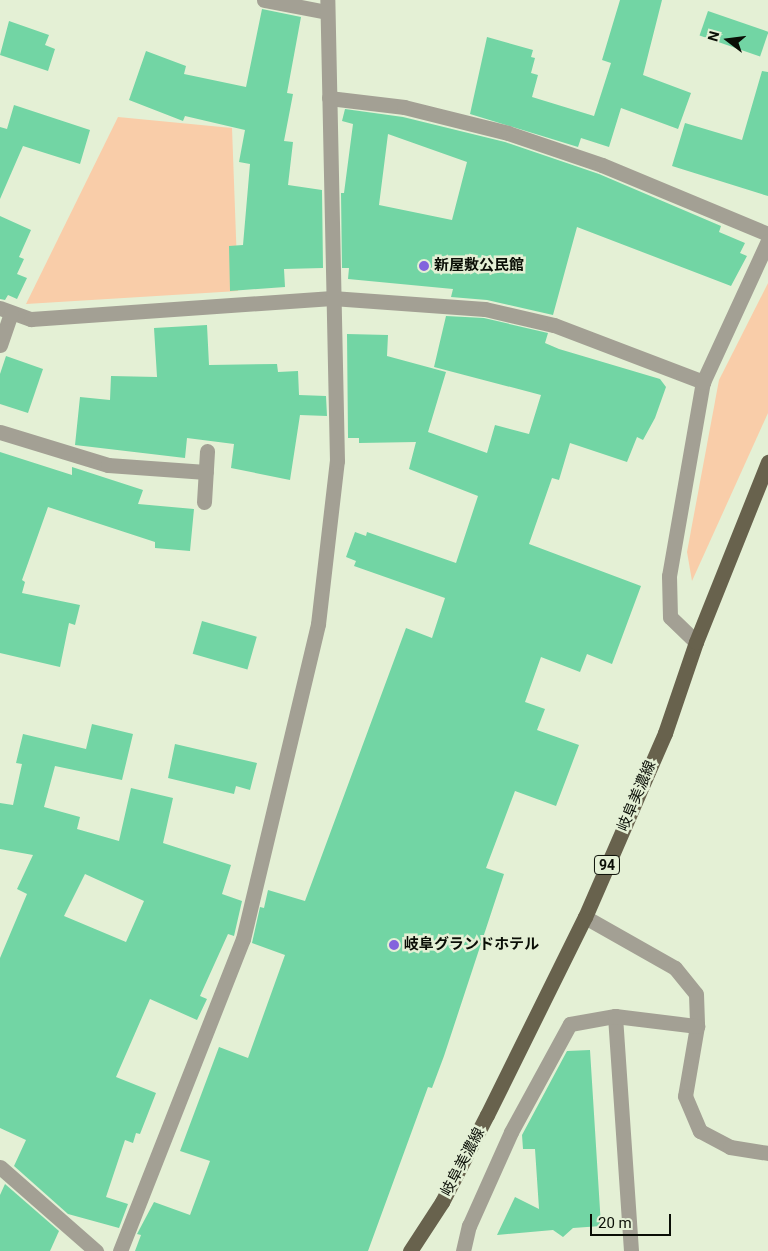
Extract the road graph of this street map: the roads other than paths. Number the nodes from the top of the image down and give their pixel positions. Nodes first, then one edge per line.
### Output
1 (264, 0) edge
2 (327, 6) edge
3 (329, 98) junction
4 (768, 234) edge
5 (768, 241) edge
6 (332, 298) junction
7 (6, 310) edge
8 (0, 345) edge
9 (703, 382) junction
10 (0, 432) edge
11 (207, 451) dead end
12 (768, 462) edge
13 (206, 472) junction
14 (204, 502) dead end
15 (696, 642) junction
16 (585, 917) junction
17 (615, 1016) junction
18 (698, 1026) junction
19 (768, 1153) edge
20 (0, 1167) edge
21 (96, 1251) edge
22 (120, 1251) edge
23 (410, 1251) edge
24 (463, 1251) edge
25 (631, 1251) edge

1 - 2 street
2 - 3 street
3 - 4 street
3 - 6 street
5 - 9 street
6 - 7 street
6 - 9 street
6 - 22 street
7 - 8 street
9 - 15 street
10 - 13 street
11 - 13 street
12 - 15 main road, 岐阜美濃線 / 94
13 - 14 street
15 - 16 main road, 岐阜美濃線 / 94
16 - 18 street
16 - 23 main road, 岐阜美濃線 / 94
17 - 18 street
17 - 24 street
17 - 25 street
18 - 19 street
20 - 21 street

